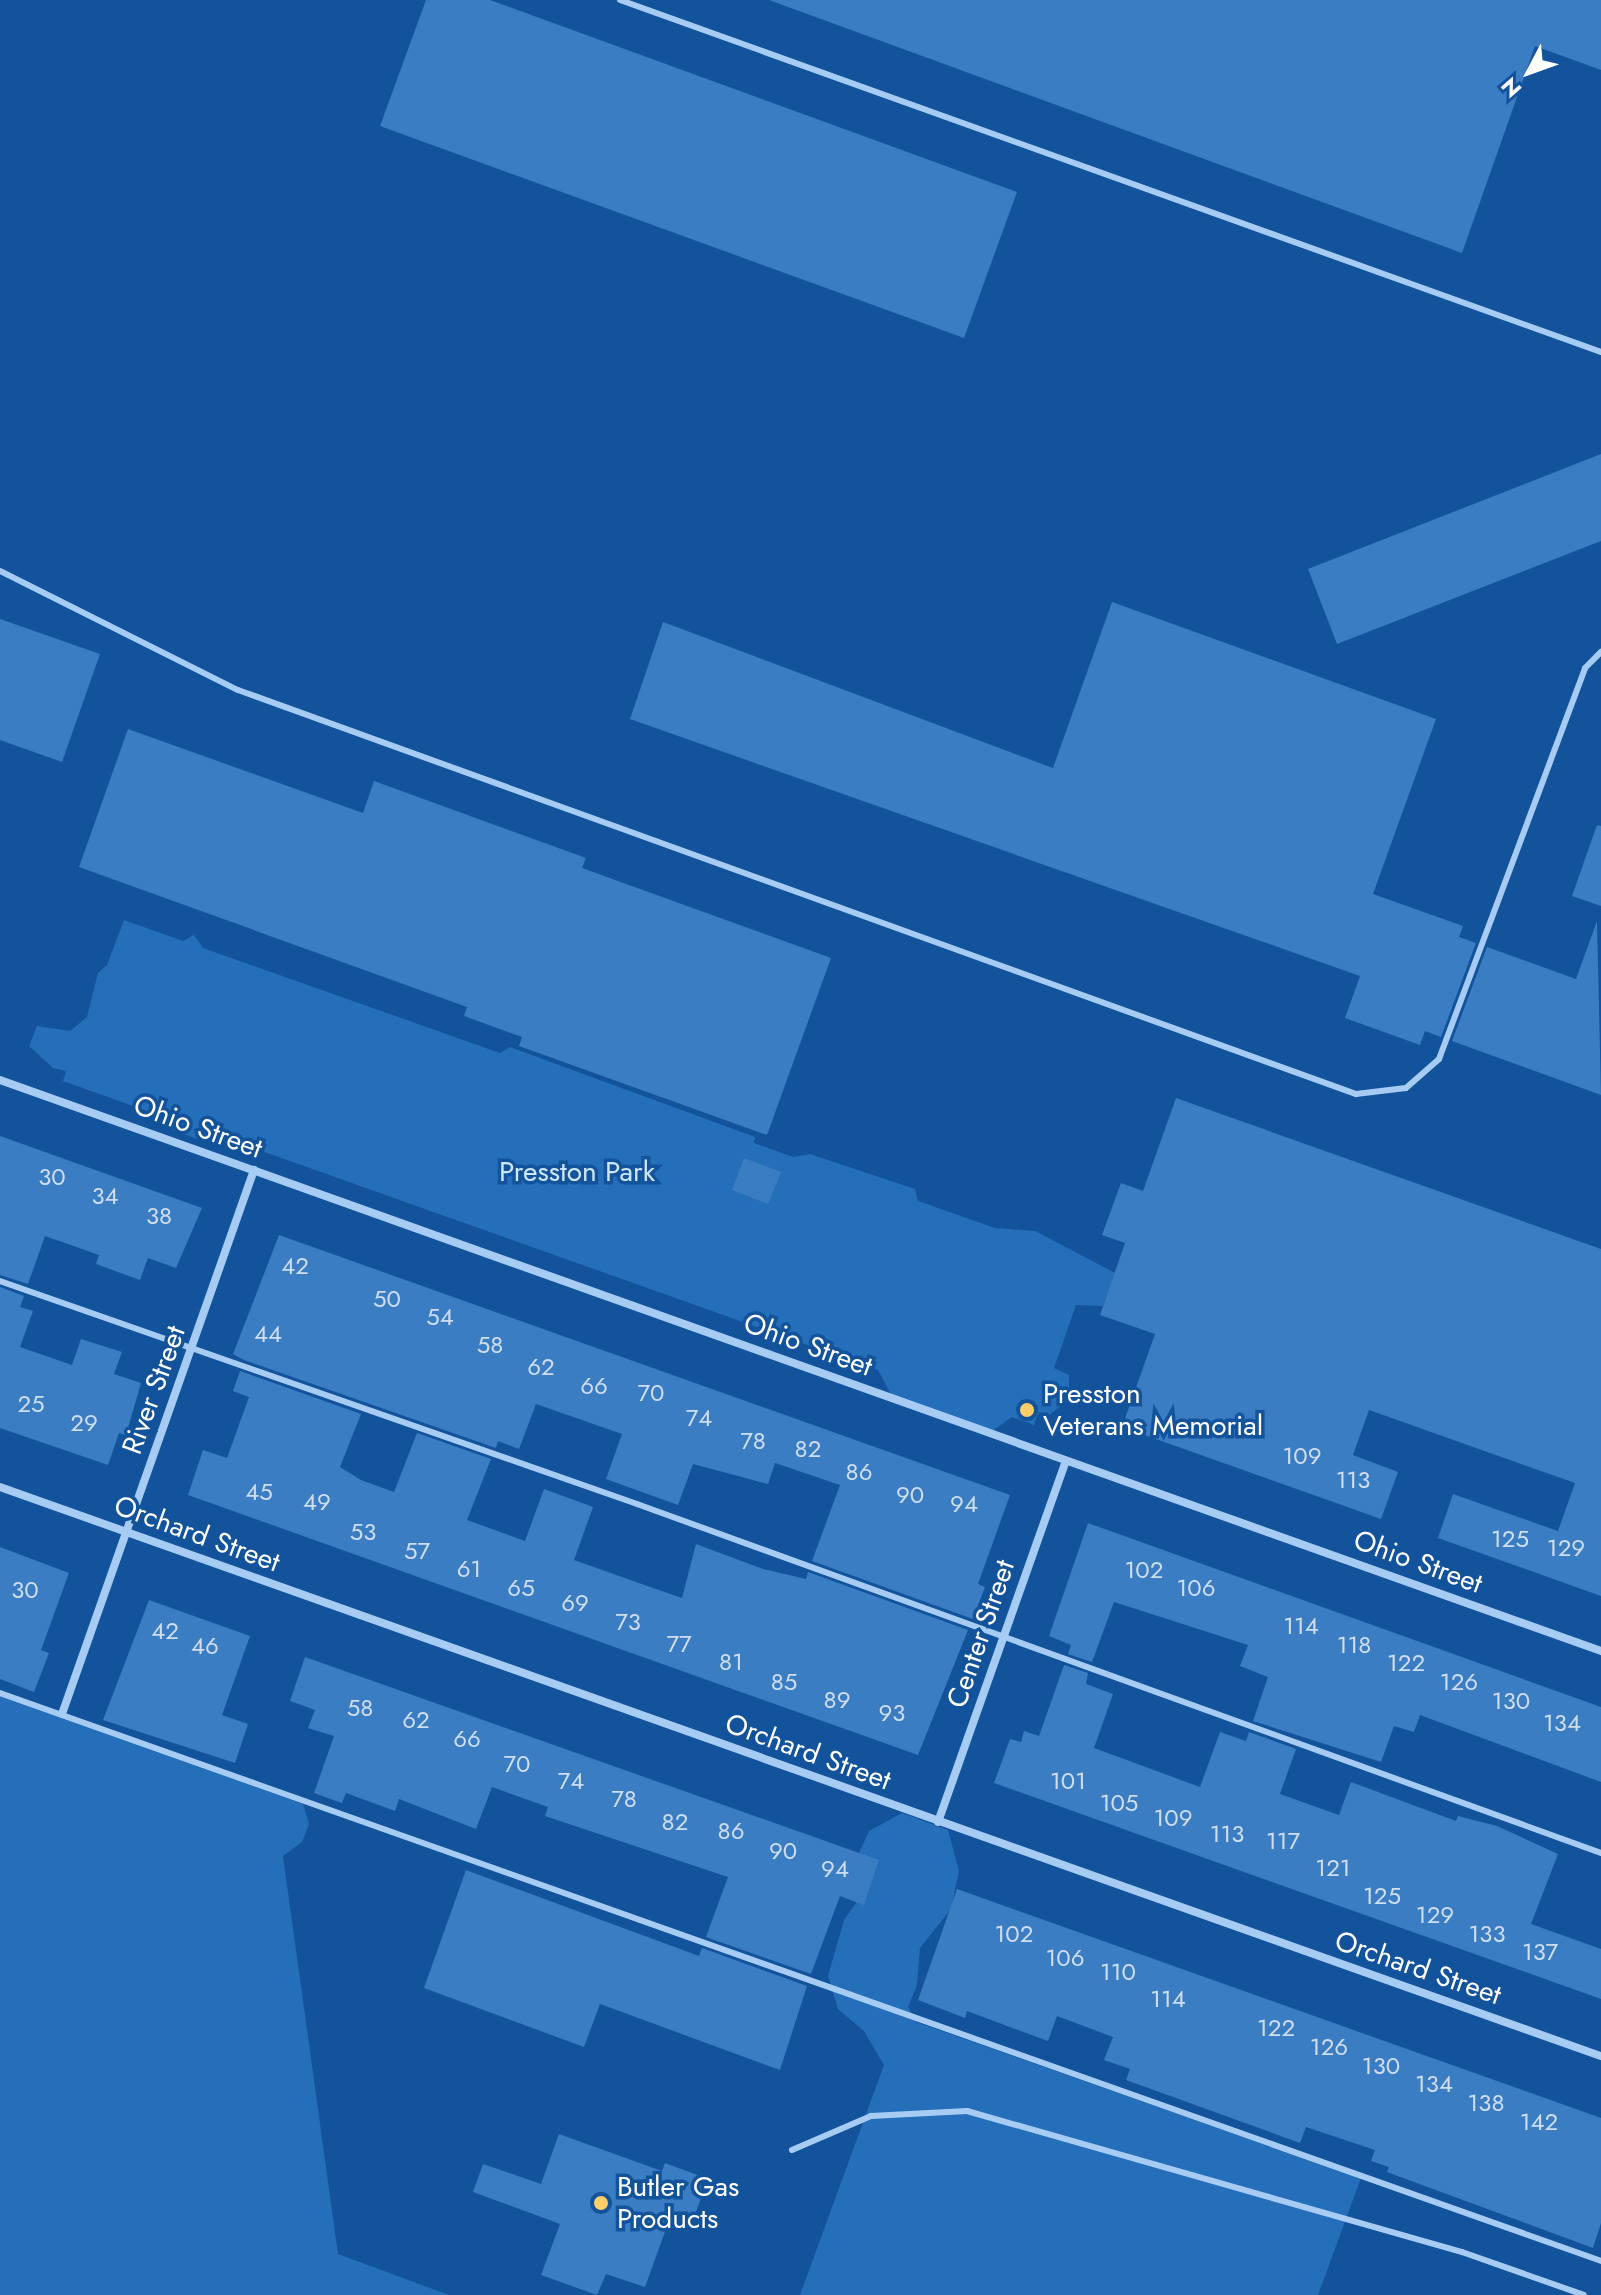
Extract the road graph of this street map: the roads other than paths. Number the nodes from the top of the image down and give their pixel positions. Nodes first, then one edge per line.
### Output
1 (620, 0) edge
2 (1601, 352) edge
3 (0, 571) edge
4 (1601, 652) edge
5 (0, 1080) edge
6 (254, 1170) junction
7 (0, 1281) edge
8 (192, 1348) junction
9 (1066, 1461) junction
10 (0, 1487) edge
11 (126, 1531) junction
12 (1003, 1636) junction
13 (1601, 1651) edge
14 (0, 1693) edge
15 (62, 1714) junction
16 (938, 1822) junction
17 (1601, 1853) edge
18 (1601, 2056) edge
19 (792, 2150) dead end
20 (1601, 2261) edge
21 (1584, 2295) edge

1 - 2 lane
3 - 4 lane
5 - 6 street, Ohio Street
6 - 8 street, River Street
6 - 9 street, Ohio Street
7 - 8 lane
8 - 11 street, River Street
8 - 12 lane
9 - 12 street, Center Street
9 - 13 street, Ohio Street
10 - 11 street, Orchard Street
11 - 15 street, River Street
11 - 16 street, Orchard Street
12 - 16 street, Center Street
12 - 17 lane
14 - 15 lane
15 - 20 lane
16 - 18 street, Orchard Street
19 - 21 lane

